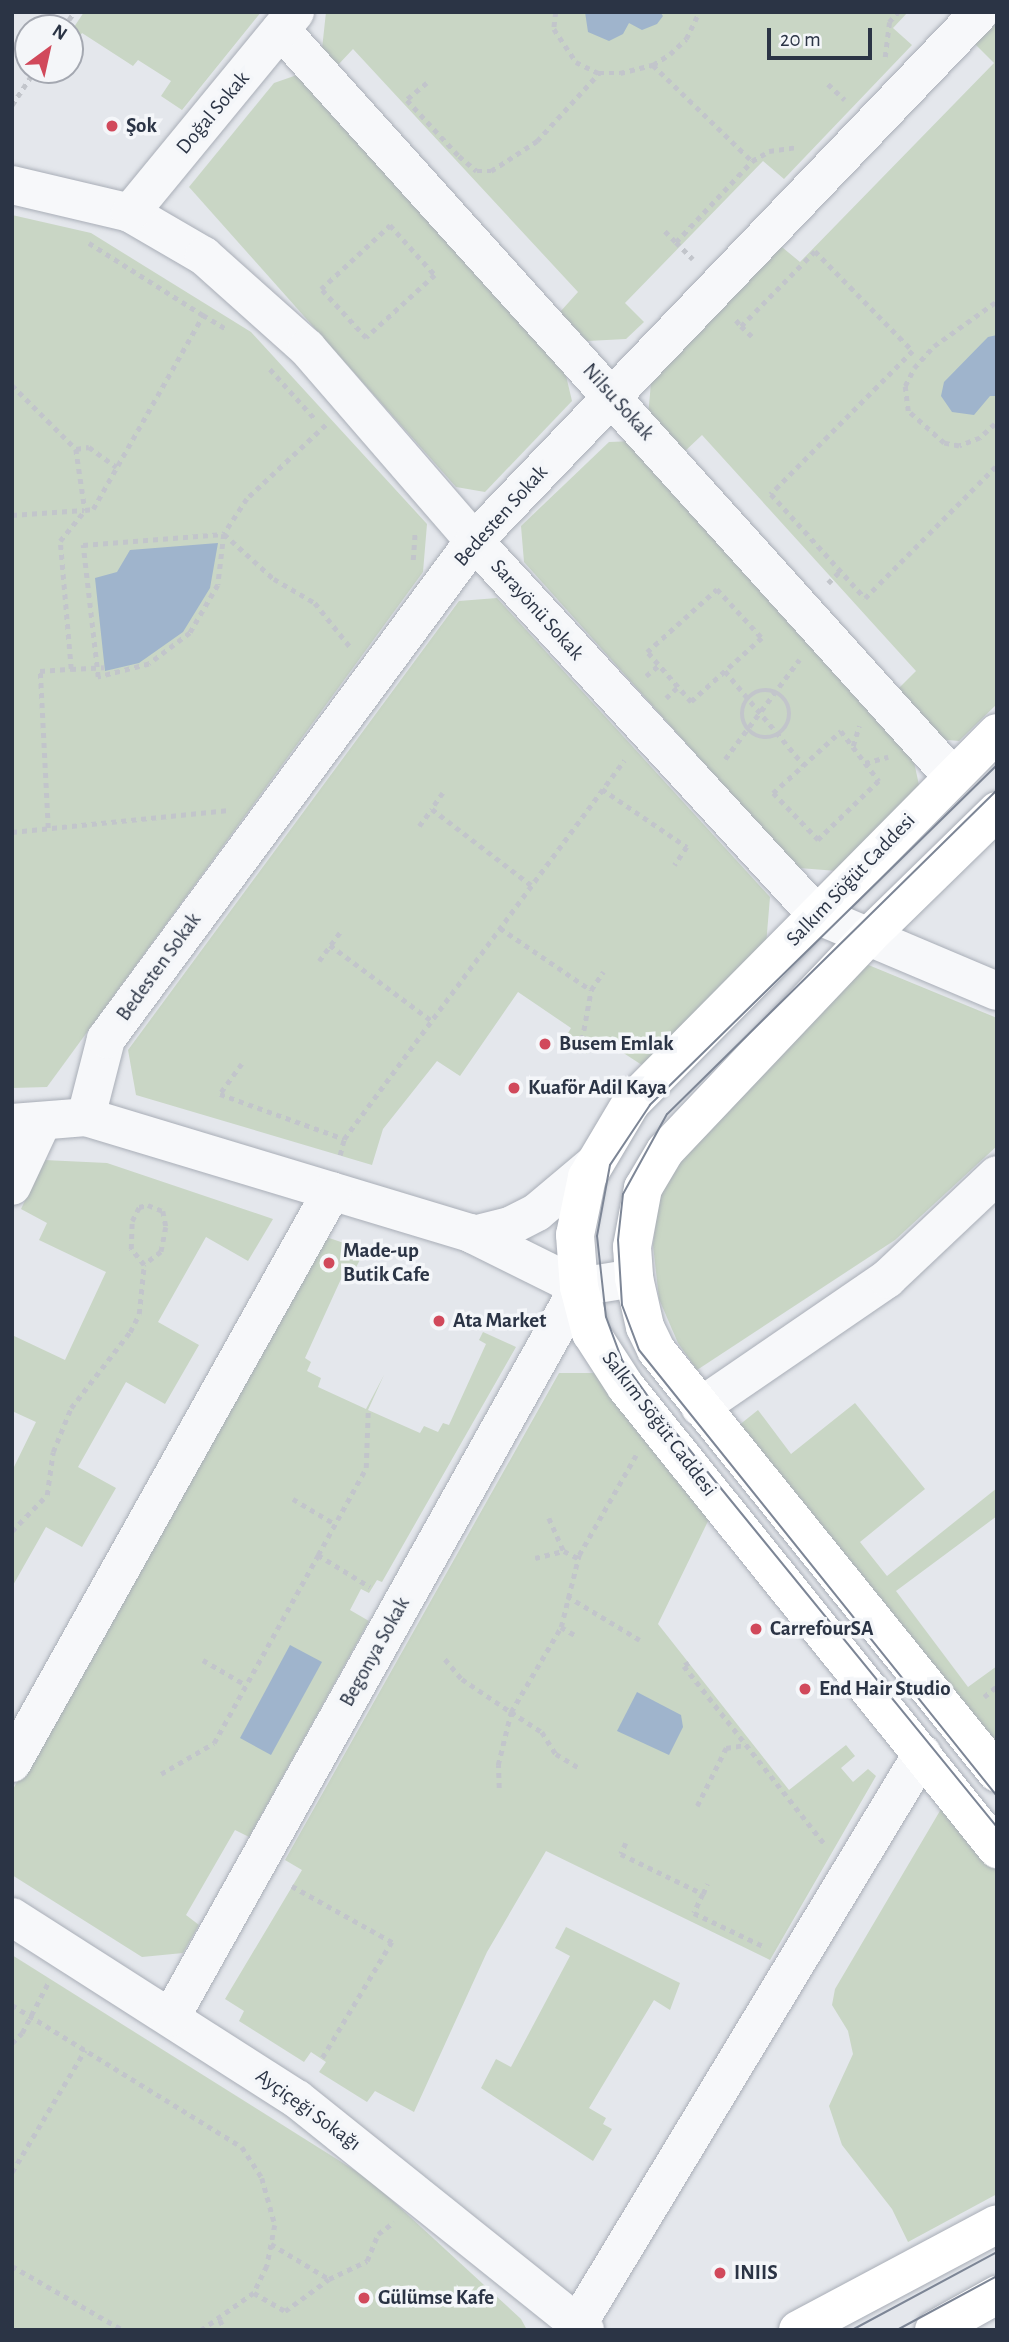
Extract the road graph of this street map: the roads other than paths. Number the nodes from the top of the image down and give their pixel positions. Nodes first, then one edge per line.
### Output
1 (980, 12) edge
2 (288, 21) edge
3 (12, 185) edge
4 (130, 213) junction
5 (611, 393) junction
6 (474, 541) junction
7 (997, 733) edge
8 (952, 776) junction
9 (997, 811) edge
10 (817, 915) junction
11 (869, 936) junction
12 (997, 991) edge
13 (86, 1117) junction
14 (27, 1122) edge
15 (593, 1165) junction
16 (336, 1173) junction
17 (997, 1175) edge
18 (12, 1186) edge
19 (474, 1235) junction
20 (634, 1278) junction
21 (579, 1287) junction
22 (700, 1408) junction
23 (922, 1754) junction
24 (12, 1763) edge
25 (997, 1773) edge
26 (997, 1849) edge
27 (12, 1917) edge
28 (171, 2017) junction
29 (997, 2224) edge
30 (997, 2295) edge
31 (582, 2326) edge
32 (797, 2330) edge
33 (934, 2330) edge

1 - 5 street, Bedesten Sokak
2 - 4 street, Doğal Sokak
2 - 5 street, Nilsu Sokak
3 - 4 street, Sarayönü Sokak
4 - 6 street, Sarayönü Sokak
5 - 6 street, Bedesten Sokak
5 - 8 street, Nilsu Sokak
6 - 10 street, Sarayönü Sokak
6 - 13 street, Bedesten Sokak
7 - 8 main road, Salkım Söğüt Caddesi
8 - 10 main road, Salkım Söğüt Caddesi
9 - 11 main road, Salkım Söğüt Caddesi
10 - 11 street, Sarayönü Sokak
10 - 15 main road, Salkım Söğüt Caddesi
11 - 12 street, Sarayönü Sokak
11 - 20 main road, Salkım Söğüt Caddesi
13 - 14 street
13 - 16 street
14 - 18 street
15 - 19 street
15 - 21 main road, Salkım Söğüt Caddesi
16 - 19 street
16 - 24 street
17 - 22 street
19 - 21 street
20 - 21 street
20 - 22 main road, Salkım Söğüt Caddesi
21 - 23 main road, Salkım Söğüt Caddesi
21 - 28 street, Begonya Sokak
22 - 25 main road, Salkım Söğüt Caddesi
23 - 26 main road, Salkım Söğüt Caddesi
23 - 31 street
27 - 28 street, Ayçiçeği Sokağı
28 - 31 street, Ayçiçeği Sokağı
29 - 32 main road
30 - 33 main road

